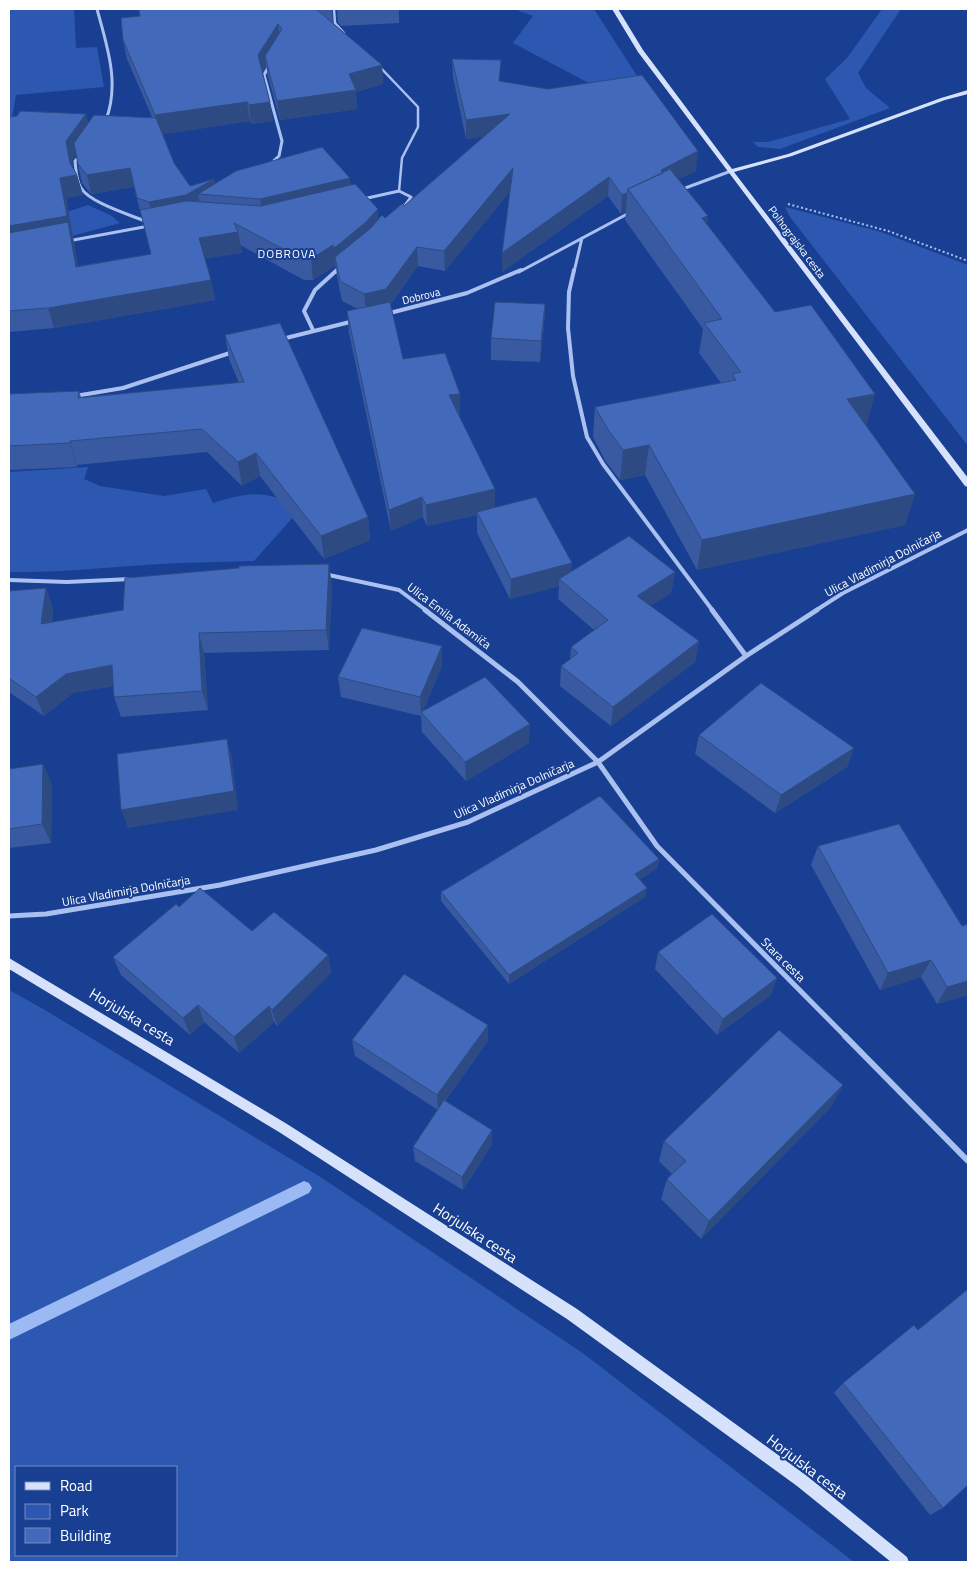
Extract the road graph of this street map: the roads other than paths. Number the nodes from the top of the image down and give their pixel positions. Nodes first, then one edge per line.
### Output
1 (96, 9) edge
2 (334, 9) edge
3 (615, 9) edge
4 (348, 38) edge
5 (272, 59) edge
6 (374, 61) edge
7 (968, 92) edge
8 (104, 124) edge
9 (82, 154) edge
10 (268, 167) edge
11 (731, 171) junction
12 (399, 191) junction
13 (677, 191) edge
14 (360, 200) edge
15 (635, 210) edge
16 (398, 214) edge
17 (582, 238) junction
18 (61, 242) edge
19 (344, 264) edge
20 (377, 316) edge
21 (359, 320) edge
22 (313, 330) junction
23 (276, 340) edge
24 (239, 350) edge
25 (69, 397) edge
26 (968, 484) edge
27 (968, 530) edge
28 (320, 574) edge
29 (135, 578) edge
30 (9, 580) edge
31 (746, 656) junction
32 (598, 762) junction
33 (9, 916) edge
34 (9, 963) edge
35 (968, 1161) edge
36 (902, 1562) edge

1 - 8 street
2 - 4 lane
3 - 11 street, Polhograjska cesta
5 - 10 street
6 - 12 lane
7 - 11 street
9 - 18 street
11 - 13 street
11 - 26 street, Polhograjska cesta
12 - 14 street
12 - 16 street
15 - 17 street, Dobrova
17 - 20 street, Dobrova
17 - 31 street
19 - 22 street
21 - 22 street
22 - 23 street
24 - 25 street
27 - 31 street, Ulica Vladimirja Dolničarja
28 - 32 street, Ulica Emila Adamiča
29 - 30 street
31 - 32 street, Ulica Vladimirja Dolničarja
32 - 33 street, Ulica Vladimirja Dolničarja
32 - 35 street, Stara cesta
34 - 36 street, Horjulska cesta

